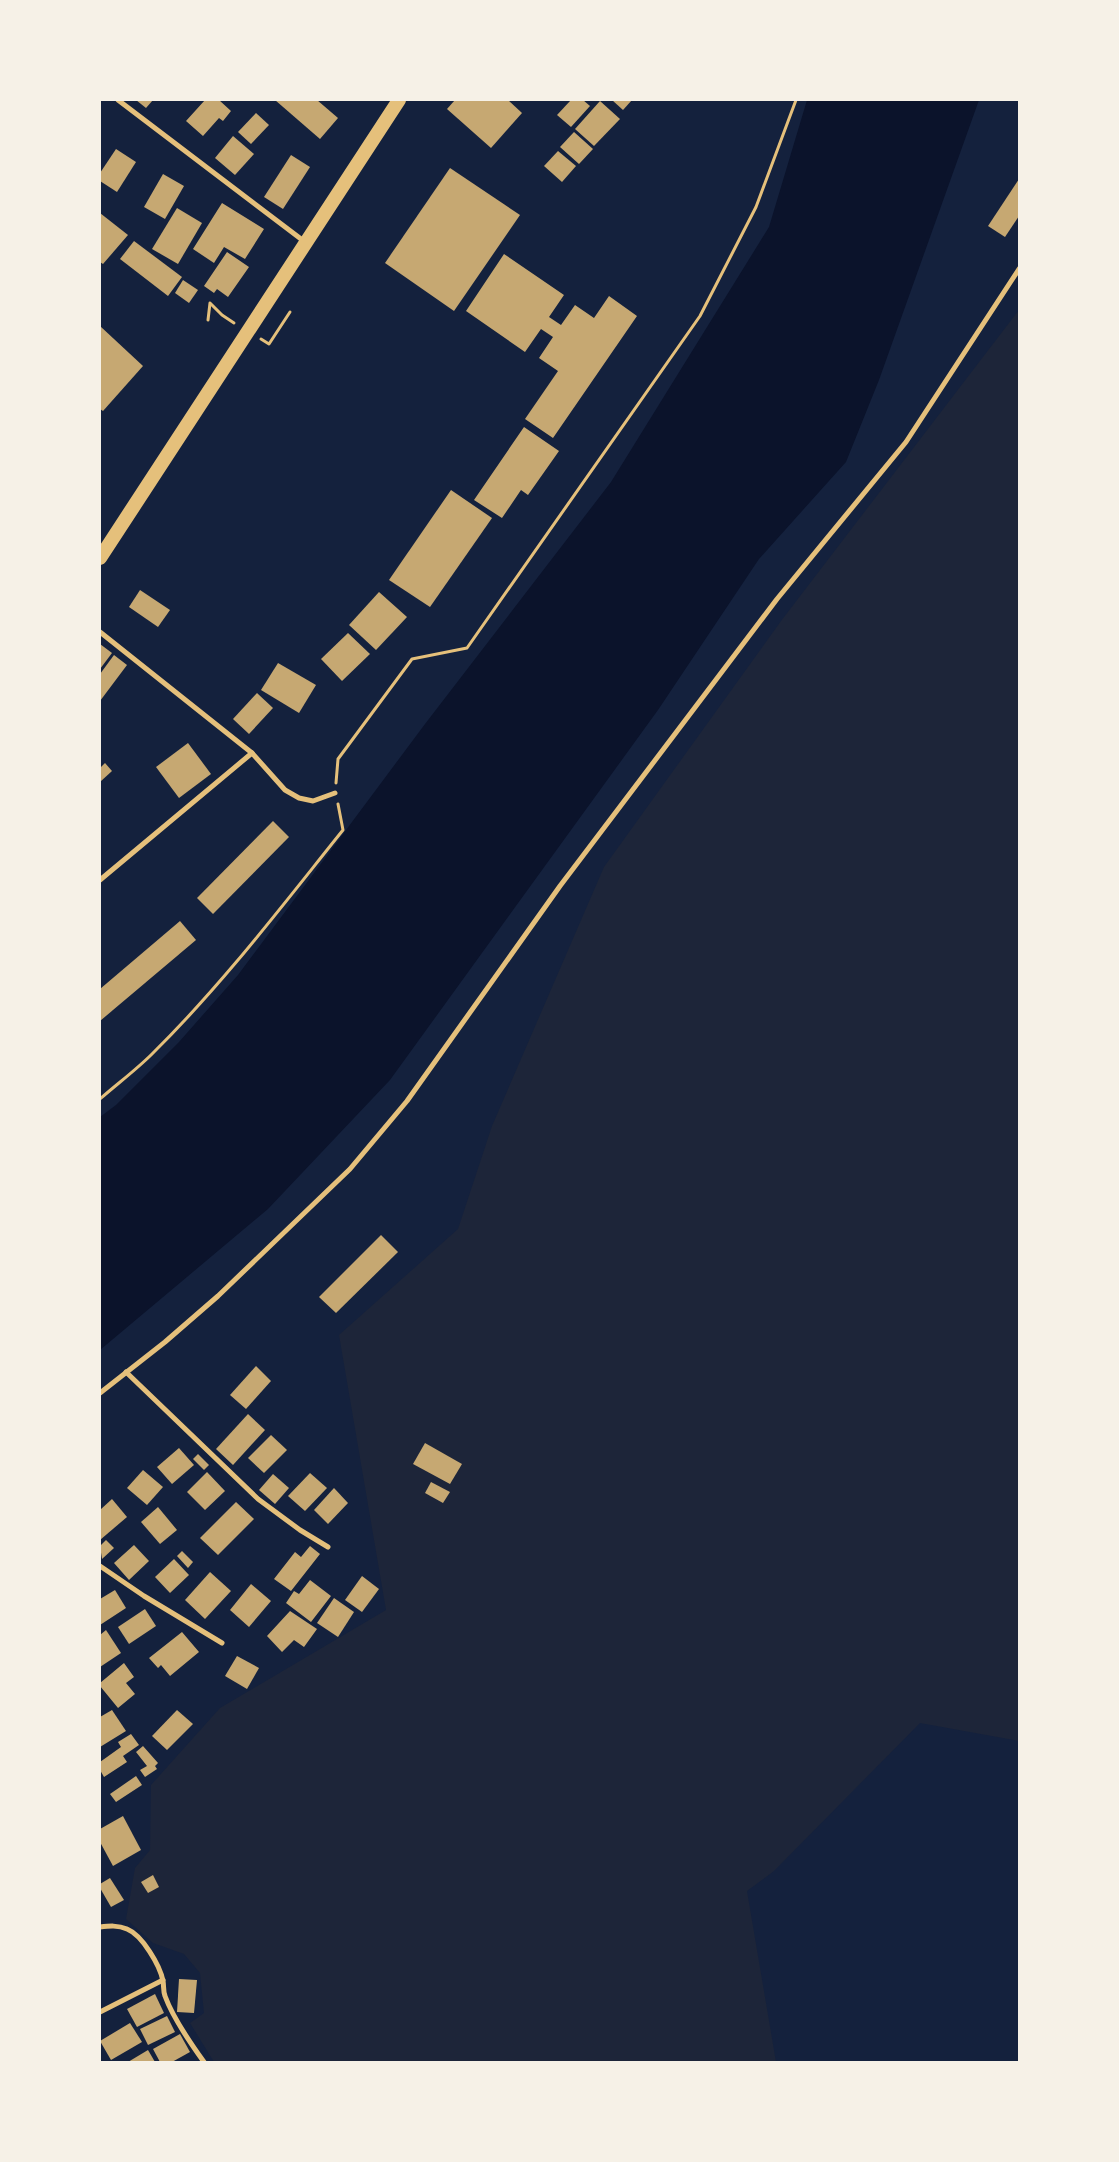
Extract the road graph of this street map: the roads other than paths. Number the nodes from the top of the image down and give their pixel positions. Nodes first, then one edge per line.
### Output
1 (118, 100) edge
2 (399, 100) edge
3 (306, 242) junction
4 (1019, 270) edge
5 (100, 558) edge
6 (100, 632) edge
7 (252, 753) junction
8 (335, 792) road end
9 (100, 880) edge
10 (126, 1372) junction
11 (100, 1393) edge
12 (328, 1547) dead end
13 (100, 1566) edge
14 (222, 1643) dead end
15 (100, 1927) edge
16 (163, 1980) junction
17 (100, 2012) edge
18 (204, 2062) edge

1 - 3 street
2 - 3 highway
3 - 5 highway
4 - 10 street
6 - 7 street
7 - 8 street
7 - 9 street
10 - 11 street
10 - 12 street
13 - 14 street
15 - 16 street
16 - 17 street
16 - 18 street

